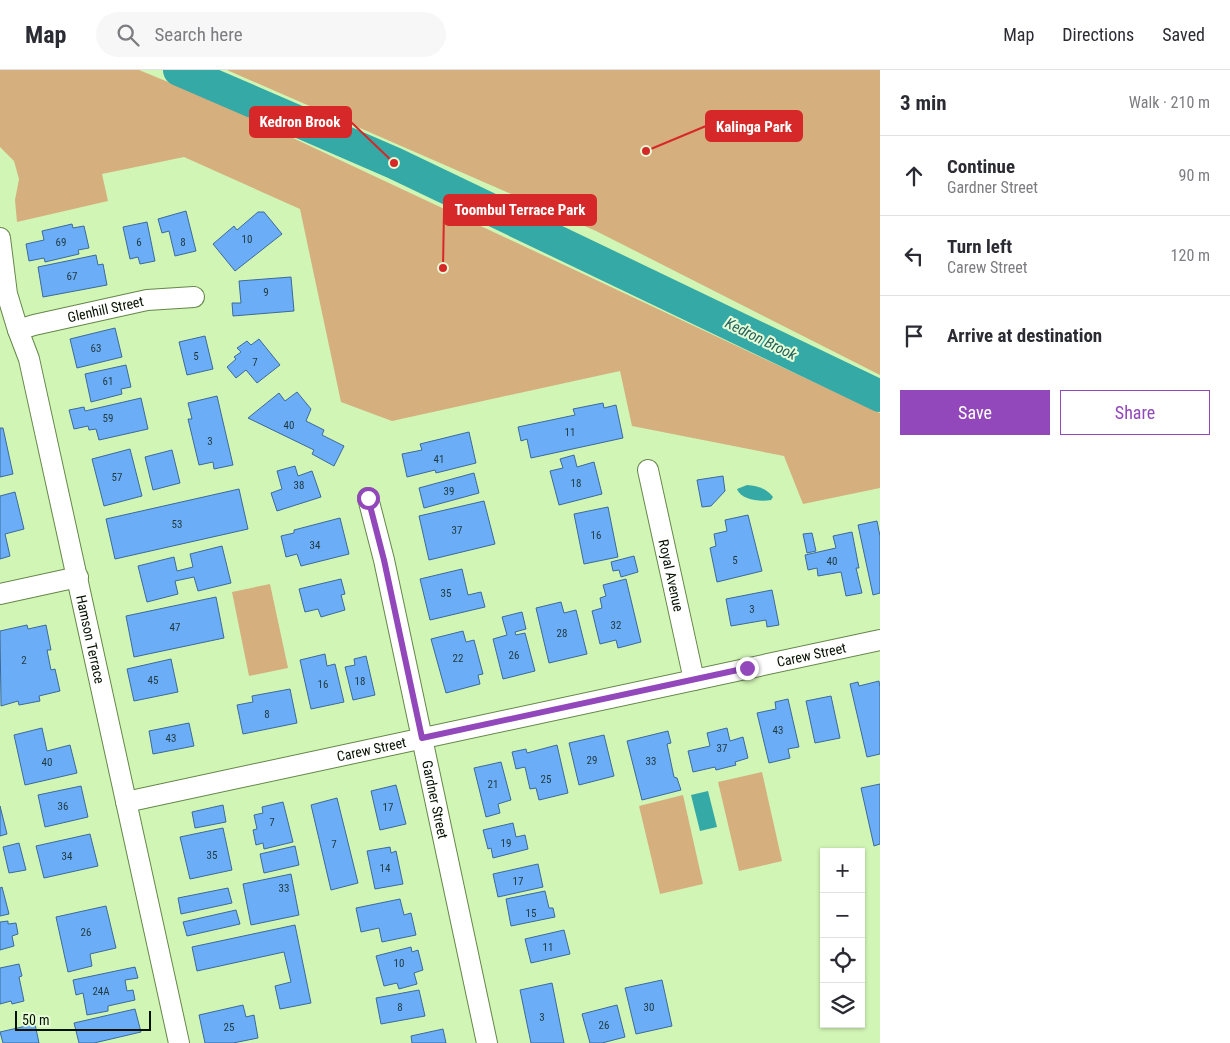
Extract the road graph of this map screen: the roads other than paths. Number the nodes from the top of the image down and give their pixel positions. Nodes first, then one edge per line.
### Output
1 (0, 238) edge
2 (4, 294) edge
3 (194, 297) dead end
4 (18, 330) junction
5 (648, 470) dead end
6 (368, 498) dead end
7 (78, 577) junction
8 (0, 594) edge
9 (880, 640) edge
10 (694, 680) junction
11 (422, 738) junction
12 (126, 802) junction
13 (179, 1043) edge
14 (487, 1043) edge

1 - 2 street, Hamson Terrace
2 - 4 street, Hamson Terrace
3 - 4 street, Glenhill Street
4 - 7 street, Hamson Terrace
5 - 10 street, Royal Avenue
6 - 11 street, Gardner Street
7 - 8 street
7 - 12 street, Hamson Terrace
9 - 10 street, Carew Street
10 - 11 street, Carew Street
11 - 12 street, Carew Street
11 - 14 street, Gardner Street
12 - 13 street, Hamson Terrace

